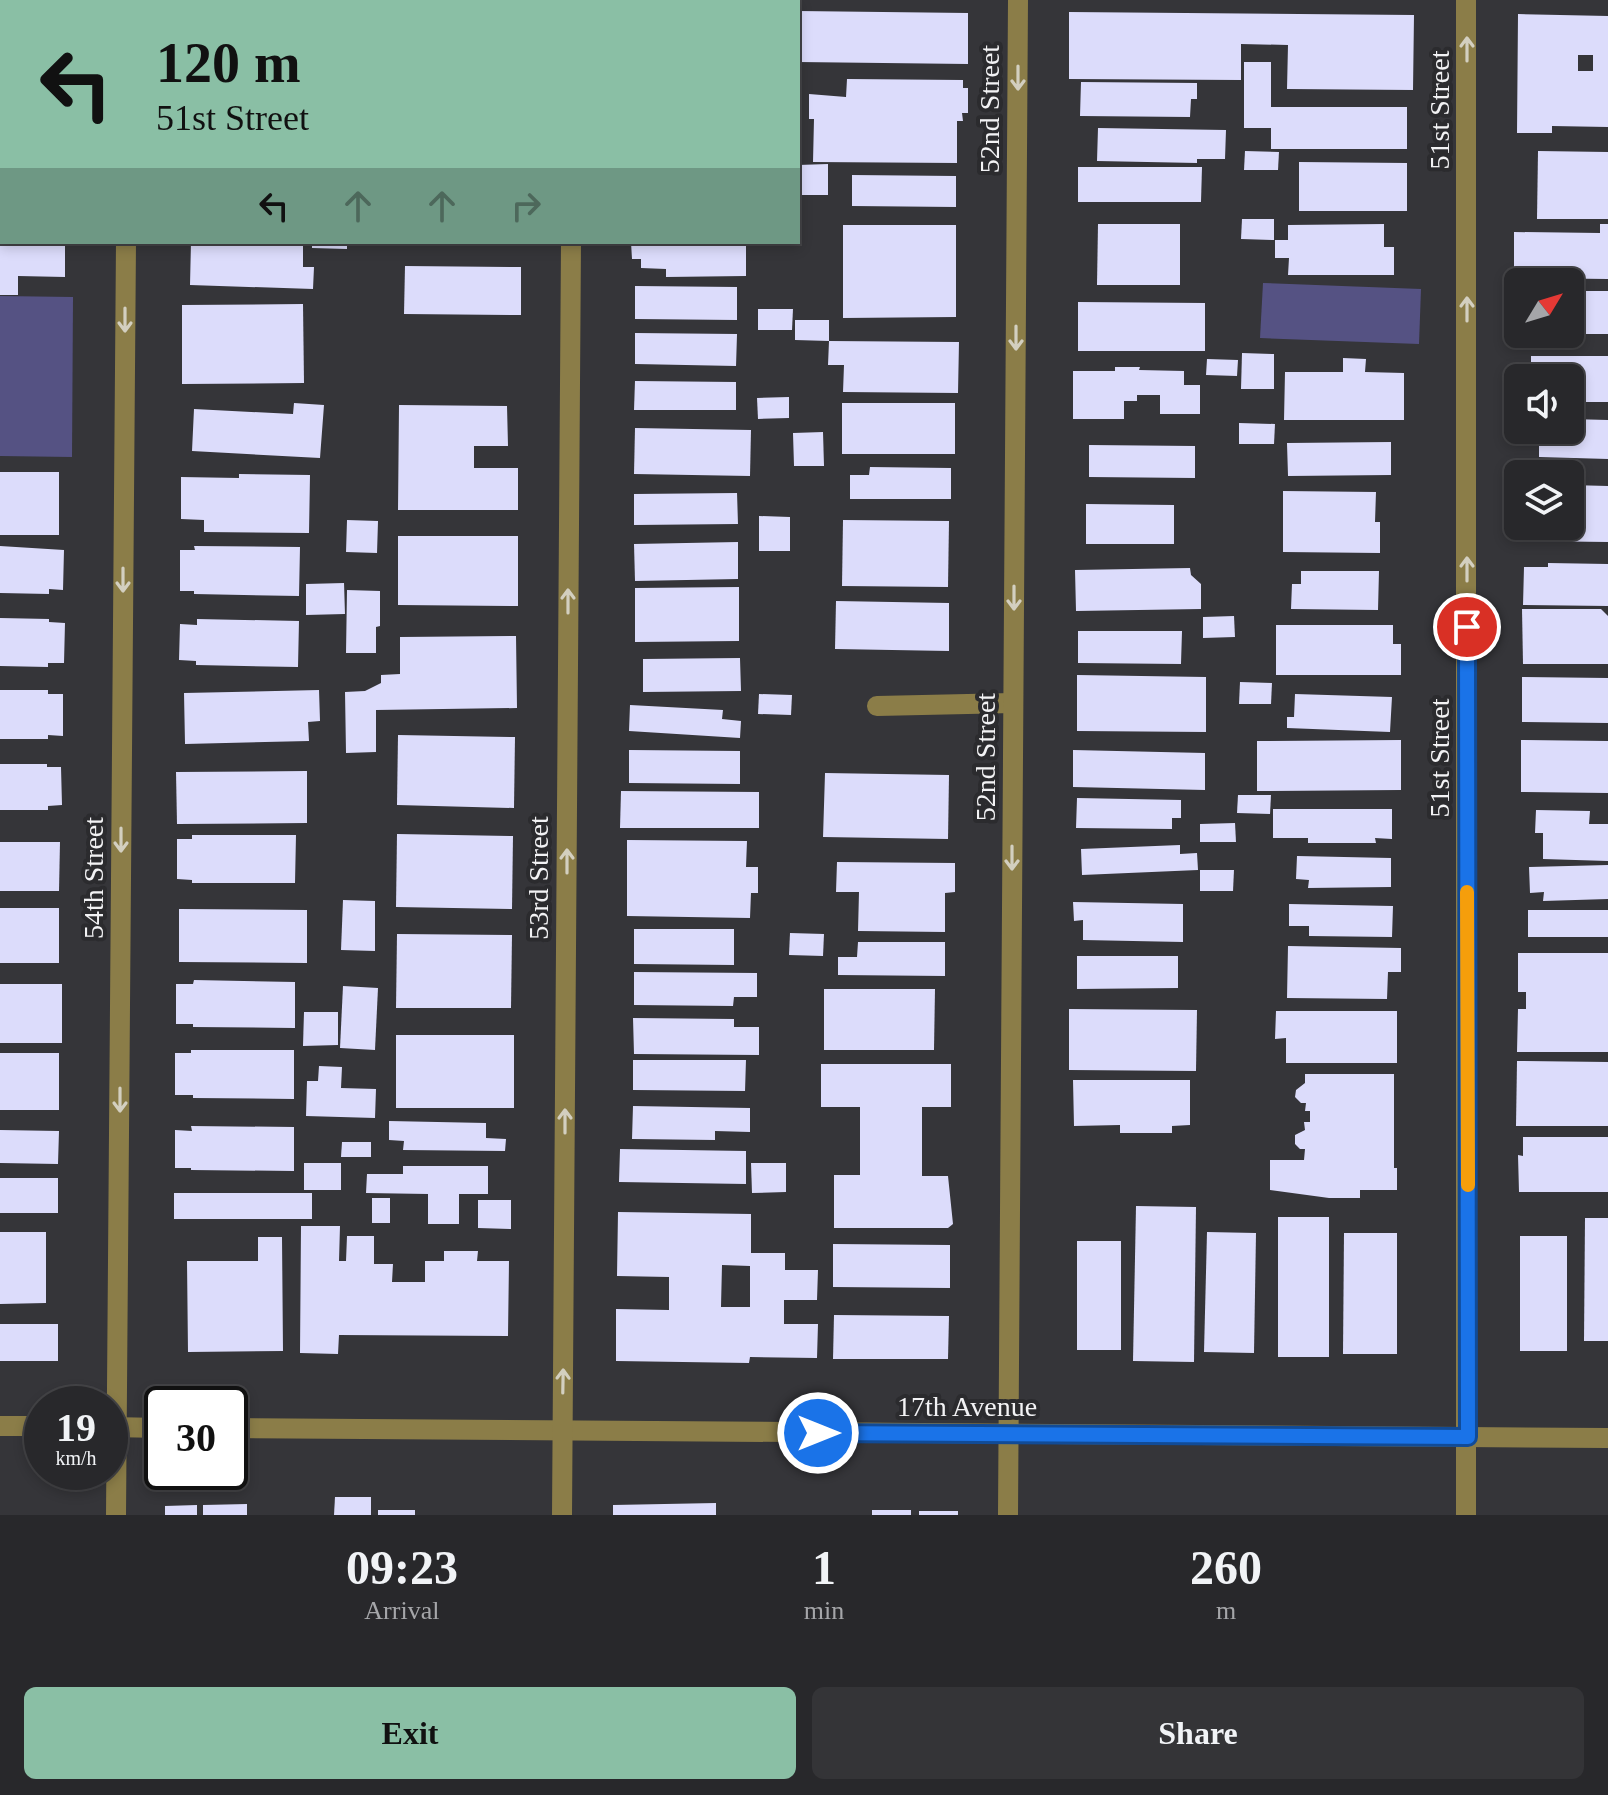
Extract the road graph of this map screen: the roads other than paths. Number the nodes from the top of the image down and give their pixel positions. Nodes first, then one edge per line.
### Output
1 (1018, 0) edge
2 (1466, 0) edge
3 (126, 244) edge
4 (571, 244) edge
5 (1013, 703) junction
6 (877, 706) dead end
7 (114, 1386) edge
8 (0, 1426) edge
9 (24, 1426) edge
10 (248, 1428) edge
11 (562, 1431) junction
12 (1008, 1434) junction
13 (1468, 1437) junction
14 (1608, 1438) edge
15 (115, 1490) edge
16 (116, 1515) edge
17 (562, 1515) edge
18 (1008, 1515) edge
19 (1466, 1515) edge

1 -> 5 street, 52nd Street
13 -> 2 street, 51st Street
3 -> 7 street, 54th Street
11 -> 4 street, 53rd Street
5 - 6 street
5 -> 12 street, 52nd Street
8 - 9 street
10 - 11 street, 17th Avenue
11 - 12 street, 17th Avenue
11 - 17 street, 53rd Street
12 - 13 street, 17th Avenue
12 - 18 street, 52nd Street
13 - 14 street, 17th Avenue
13 - 19 street, 51st Street
15 - 16 street, 54th Street

